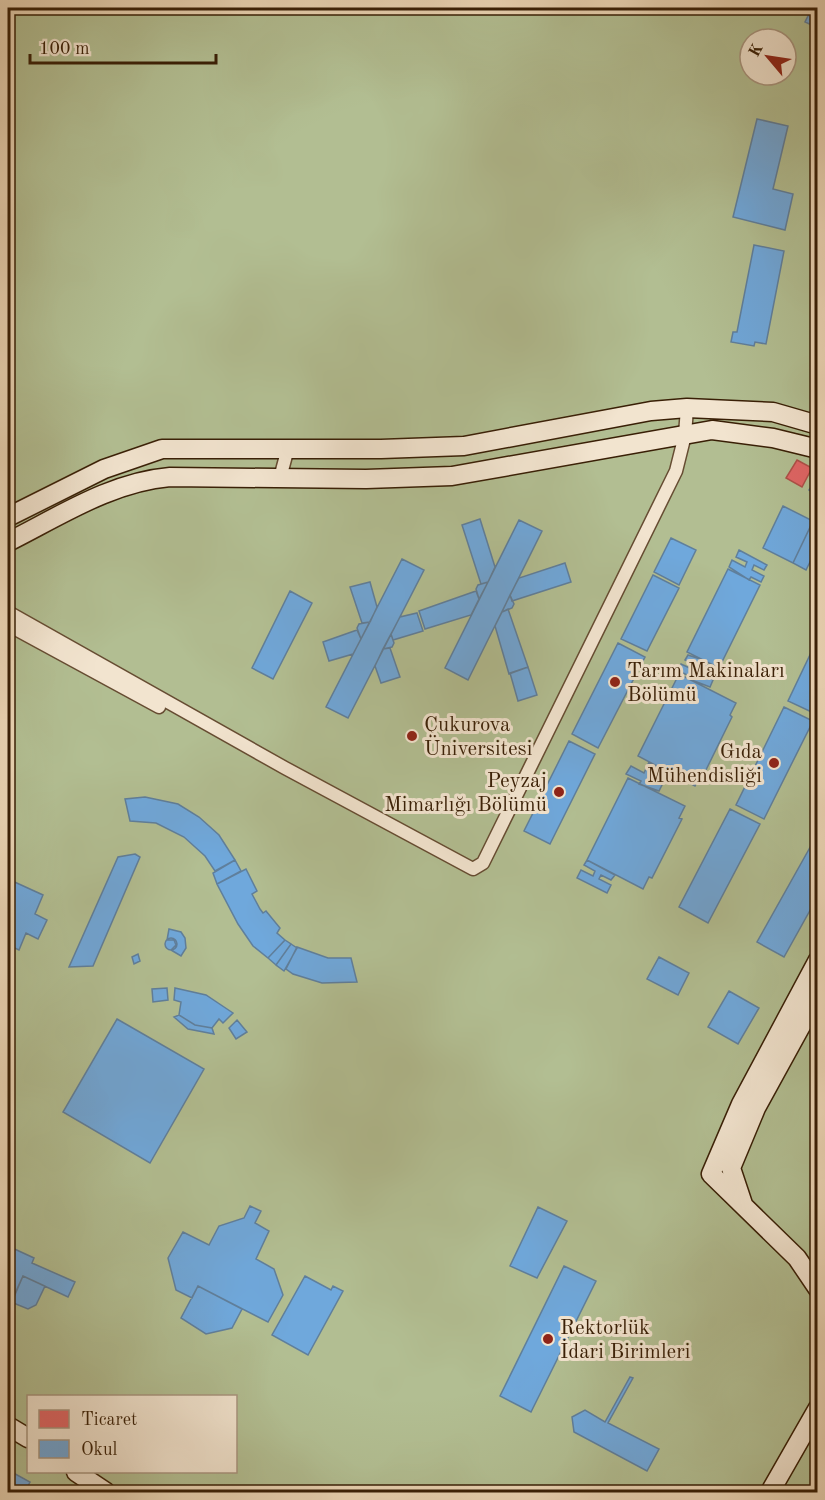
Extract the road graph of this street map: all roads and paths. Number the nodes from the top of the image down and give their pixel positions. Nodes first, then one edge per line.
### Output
1 (687, 408) junction
2 (778, 413) junction
3 (818, 425) edge
4 (685, 435) junction
5 (774, 438) junction
6 (288, 448) junction
7 (818, 449) edge
8 (280, 478) junction
9 (8, 518) edge
10 (8, 542) edge
11 (8, 612) edge
12 (8, 625) edge
13 (424, 851) dead end
14 (818, 960) edge
15 (818, 995) edge
16 (744, 1209) junction
17 (818, 1288) edge
18 (818, 1408) edge
19 (8, 1426) edge
20 (27, 1437) edge
21 (78, 1473) edge
22 (106, 1492) edge
23 (770, 1492) edge

1 - 2 street
1 - 4 street
1 - 6 street
2 - 3 street
2 - 5 street
4 - 5 street
4 - 8 street
4 - 11 street
5 - 7 street
6 - 8 street
6 - 9 street
8 - 10 street
12 - 13 street
14 - 16 street
15 - 16 street
16 - 17 street
18 - 23 street
19 - 20 street
21 - 22 street

